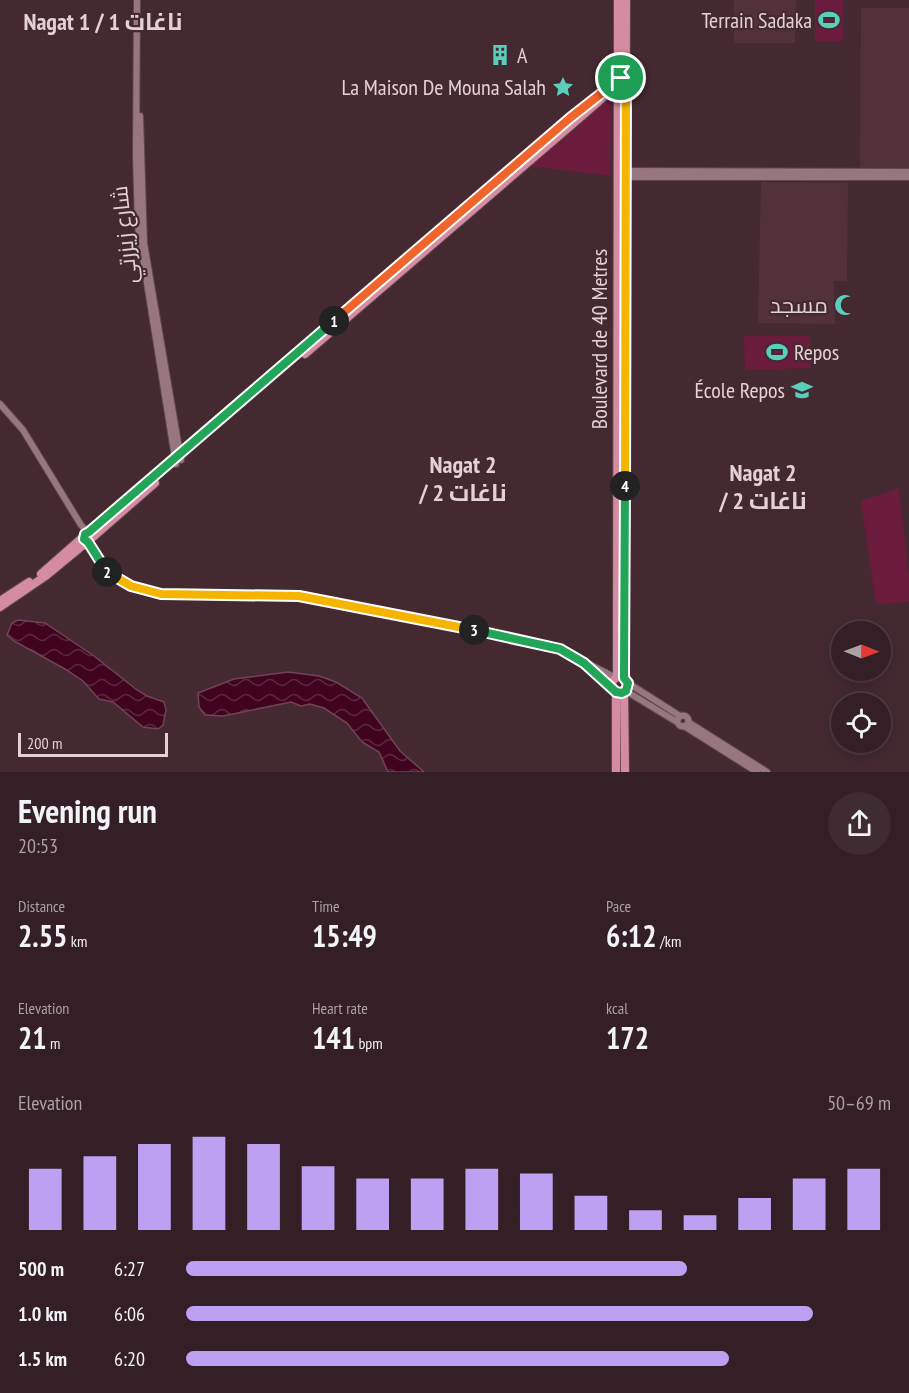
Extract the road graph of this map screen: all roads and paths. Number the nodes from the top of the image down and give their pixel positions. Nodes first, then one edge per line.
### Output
1 (139, 0) edge
2 (618, 0) edge
3 (626, 0) edge
4 (626, 80) junction
5 (617, 84) junction
6 (909, 172) edge
7 (621, 177) junction
8 (909, 177) edge
9 (0, 404) edge
10 (178, 459) junction
11 (88, 537) junction
12 (0, 601) edge
13 (0, 608) edge
14 (584, 663) junction
15 (620, 685) junction
16 (686, 724) junction
17 (616, 772) edge
18 (625, 772) edge
19 (757, 772) edge
20 (767, 772) edge

1 - 10 street, شارع زيزرتي
2 - 5 main road, Boulevard de 40 Metres
3 - 4 main road, Boulevard de 40 Metres
4 - 5 main road
4 - 7 main road, Boulevard de 40 Metres
5 - 7 main road, Boulevard de 40 Metres
5 - 10 main road
6 - 7 street
7 - 8 street
7 - 15 main road, Boulevard de 40 Metres
9 - 11 street
10 - 11 main road
11 - 12 main road
11 - 13 main road
11 - 14 street
14 - 15 street
14 - 15 street
15 - 16 street
15 - 17 main road
15 - 18 main road
16 - 19 street
16 - 20 street

